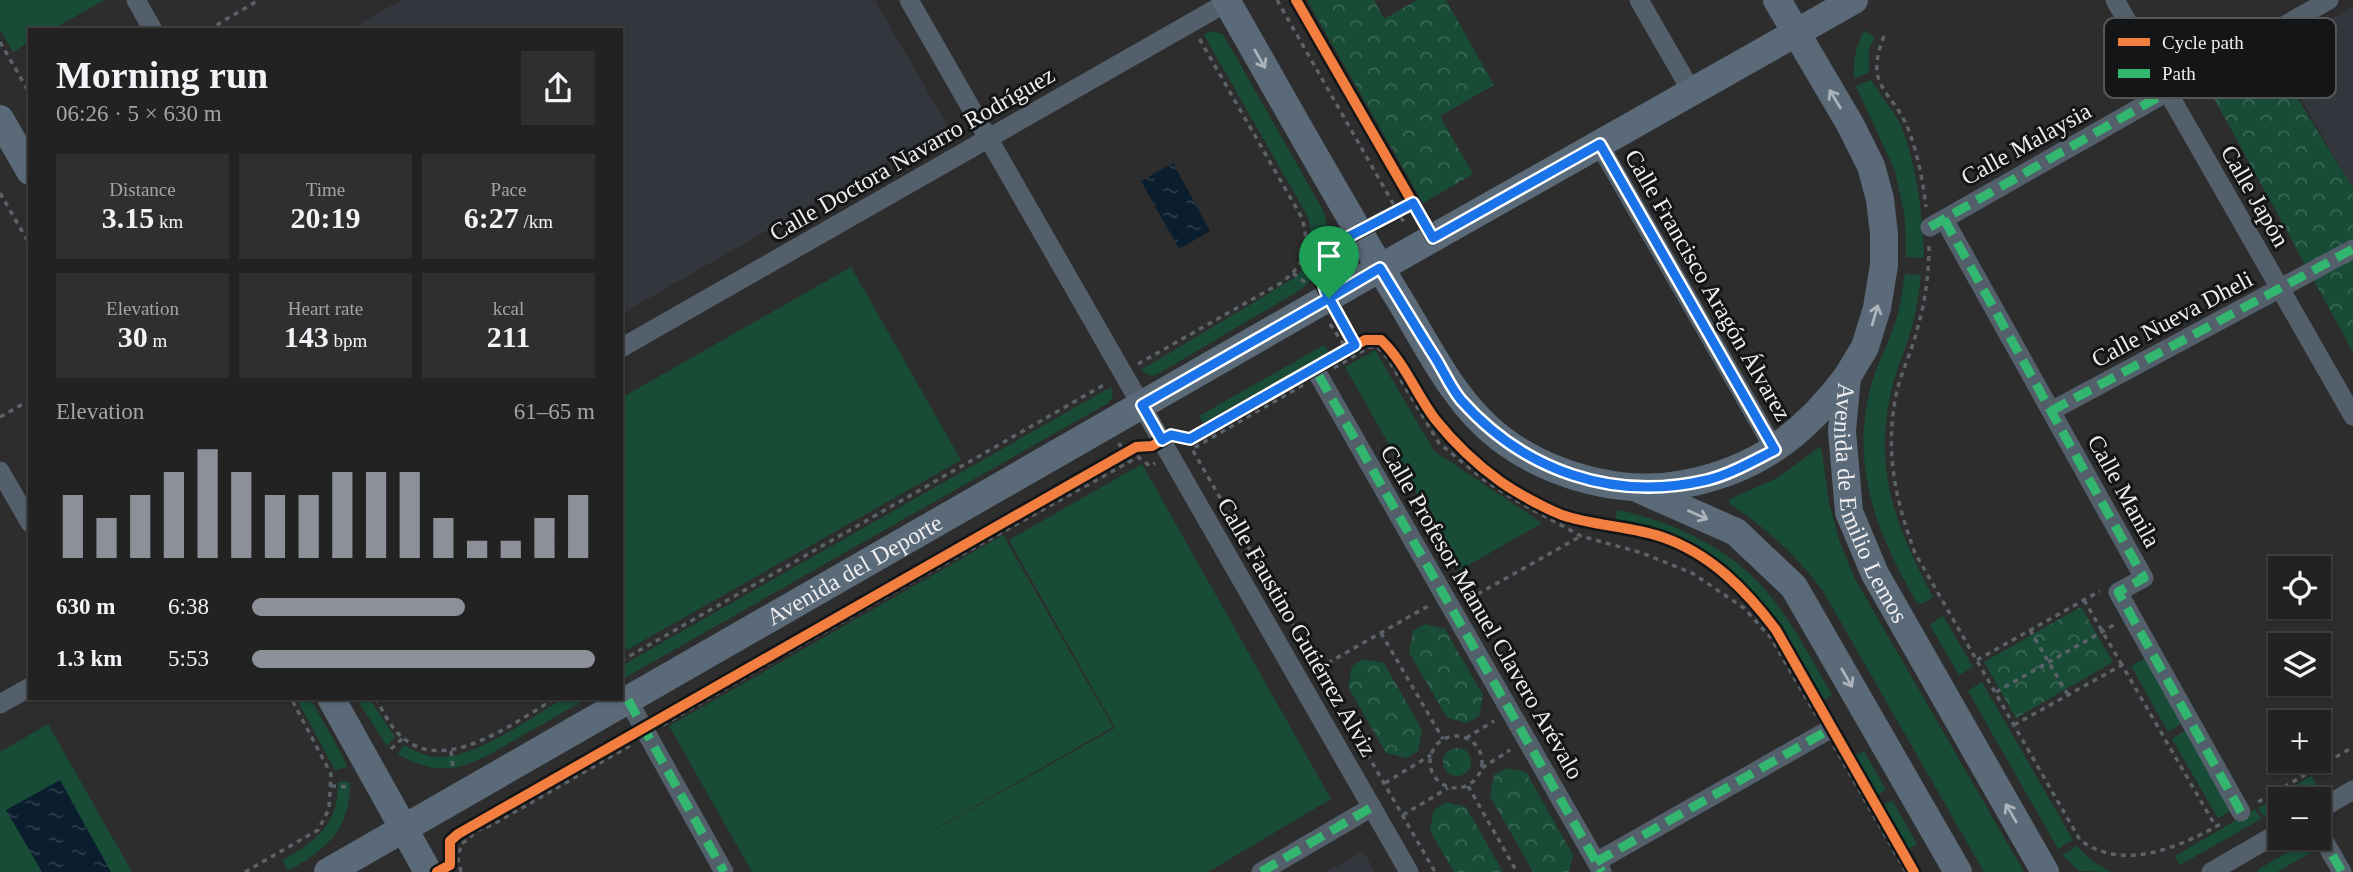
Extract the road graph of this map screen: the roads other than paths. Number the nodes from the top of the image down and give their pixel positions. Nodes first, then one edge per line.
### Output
1 (136, 0) edge
2 (909, 0) edge
3 (1639, 0) edge
4 (1777, 0) edge
5 (1854, 0) edge
6 (2115, 0) edge
7 (2329, 0) edge
8 (1228, 1) edge
9 (2125, 18) edge
10 (2297, 18) edge
11 (152, 28) edge
12 (1796, 33) junction
13 (1692, 92) junction
14 (2156, 98) edge
15 (2170, 98) edge
16 (0, 119) edge
17 (988, 139) junction
18 (1600, 144) junction
19 (28, 168) edge
20 (1937, 223) joint
21 (2353, 249) edge
22 (1380, 268) junction
23 (2280, 289) junction
24 (623, 347) edge
25 (1315, 371) road end
26 (1847, 377) junction
27 (1142, 405) junction
28 (2051, 411) junction
29 (2353, 416) edge
30 (1775, 450) junction
31 (0, 471) edge
32 (1635, 487) junction
33 (28, 520) edge
34 (28, 688) edge
35 (332, 700) edge
36 (628, 700) junction
37 (0, 704) edge
38 (1829, 729) road end
39 (2353, 790) edge
40 (2331, 803) edge
41 (1372, 807) junction
42 (2241, 812) road end
43 (404, 828) junction
44 (2268, 839) edge
45 (2329, 850) edge
46 (1599, 867) edge
47 (437, 870) edge
48 (328, 872) edge
49 (723, 872) edge
50 (1261, 872) edge
51 (1409, 872) edge
52 (1958, 872) edge
53 (2045, 872) edge
54 (2211, 872) edge
55 (2342, 872) edge

1 - 11 street
2 - 17 street, Calle Faustino Gutiérrez Alviz
3 - 13 street
4 - 12 street, Avenida de Emilio Lemos
5 - 12 street, Avenida del Deporte
6 - 9 street, Calle Japón
7 - 10 street, Calle Malaysia
8 - 17 street, Calle Doctora Navarro Rodríguez
8 -> 22 street
12 - 13 street, Avenida del Deporte
26 -> 12 street, Avenida de Emilio Lemos
13 - 18 street, Avenida del Deporte
14 - 20 street, Calle Malaysia
15 - 23 street, Calle Japón
16 - 19 street
17 - 24 street, Calle Doctora Navarro Rodríguez
17 - 27 street, Calle Faustino Gutiérrez Alviz
18 - 22 street, Avenida del Deporte
18 - 30 street, Calle Francisco Aragón Álvarez
20 - 28 street, Calle Manila
21 - 23 street, Calle Nueva Dheli
22 - 27 street, Avenida del Deporte
22 - 32 street
23 - 28 street, Calle Nueva Dheli
23 - 29 street, Calle Japón
25 - 46 street, Calle Profesor Manuel Clavero Arévalo
26 - 30 street
53 -> 26 street, Avenida de Emilio Lemos
27 - 36 street, Avenida del Deporte
27 - 41 street, Calle Faustino Gutiérrez Alviz
28 - 42 street, Calle Manila
30 - 32 street
31 - 33 street
32 -> 52 street
34 - 37 street
35 - 43 street
36 - 43 street, Avenida del Deporte
36 - 49 street
38 - 46 street
39 - 40 street
41 - 50 street
41 - 51 street, Calle Faustino Gutiérrez Alviz
43 - 47 street
43 - 48 street, Avenida del Deporte
44 - 54 street
45 - 55 street

